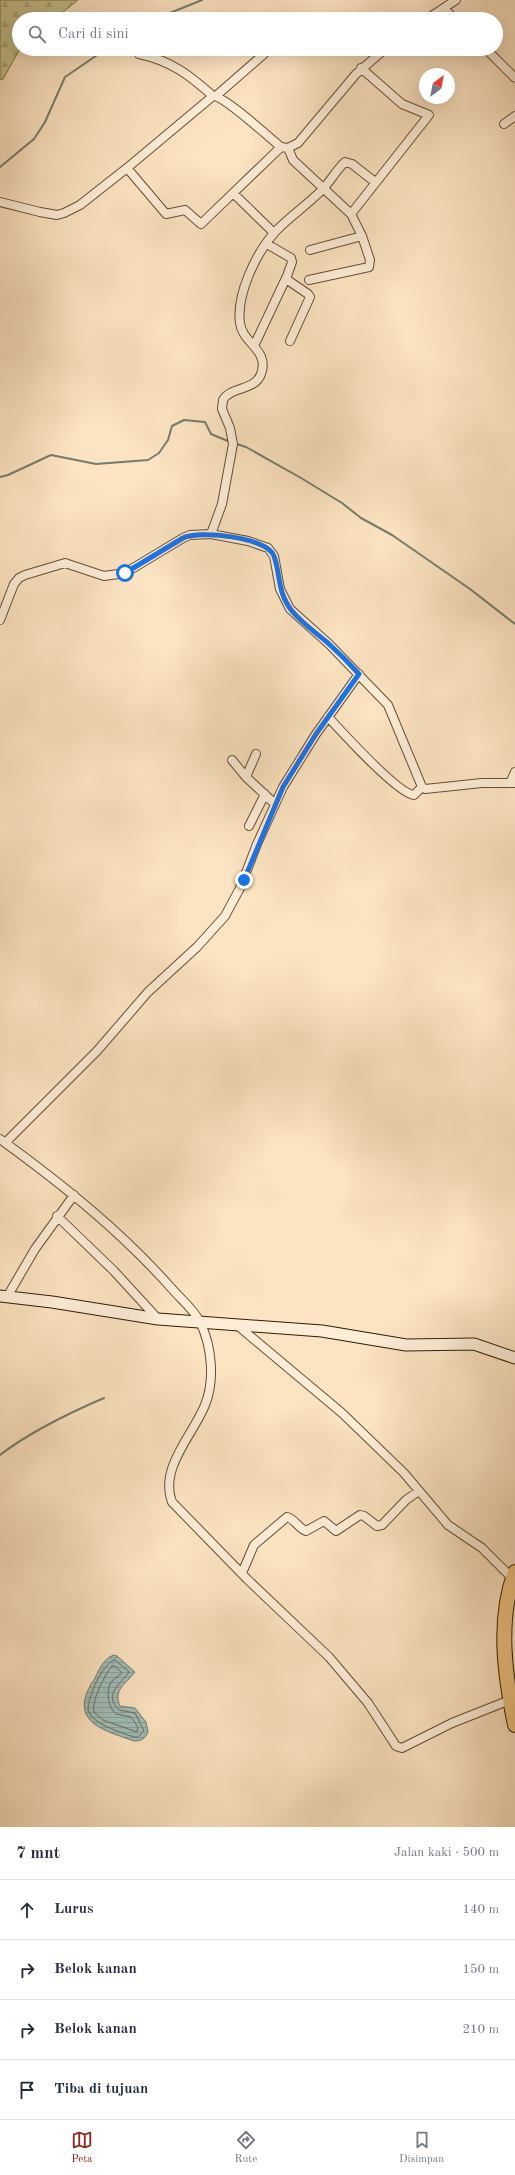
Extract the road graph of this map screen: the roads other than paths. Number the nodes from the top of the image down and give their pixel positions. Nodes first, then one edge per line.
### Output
1 (456, 0) edge
2 (444, 8) junction
3 (438, 12) edge
4 (448, 12) edge
5 (147, 56) edge
6 (262, 56) edge
7 (376, 56) edge
8 (493, 56) edge
9 (361, 68) junction
10 (515, 77) edge
11 (215, 95) junction
12 (515, 116) edge
13 (504, 124) dead end
14 (285, 148) junction
15 (127, 168) junction
16 (375, 182) junction
17 (323, 189) junction
18 (233, 193) junction
19 (0, 202) edge
20 (351, 214) junction
21 (274, 233) junction
22 (362, 236) junction
23 (267, 244) junction
24 (310, 250) dead end
25 (286, 278) junction
26 (309, 280) dead end
27 (290, 341) dead end
28 (254, 346) junction
29 (211, 534) junction
30 (0, 620) edge
31 (359, 674) junction
32 (328, 717) junction
33 (256, 754) dead end
34 (232, 760) dead end
35 (515, 772) edge
36 (246, 778) junction
37 (512, 783) edge
38 (422, 787) junction
39 (265, 794) junction
40 (276, 804) junction
41 (249, 826) dead end
42 (3, 1141) edge
43 (74, 1195) junction
44 (57, 1216) junction
45 (4, 1297) edge
46 (158, 1319) junction
47 (200, 1322) junction
48 (237, 1325) junction
49 (515, 1358) edge
50 (419, 1491) junction
51 (242, 1573) junction
52 (514, 1575) edge
53 (515, 1626) edge
54 (515, 1668) edge
55 (510, 1700) junction
56 (515, 1725) edge

1 - 2 street
2 - 3 street
2 - 4 street
5 - 11 street
6 - 11 street
7 - 9 street
8 - 10 street
9 - 14 street
9 - 16 street
11 - 14 street
11 - 15 street
12 - 13 street
14 - 17 street
14 - 18 street
15 - 18 street
15 - 19 street
16 - 17 street
16 - 20 street
17 - 20 street
17 - 21 street
18 - 21 street
20 - 22 street
21 - 23 street
22 - 24 street
22 - 26 street
23 - 25 street
23 - 28 street
25 - 27 street
25 - 28 street
28 - 29 street
29 - 30 street
29 - 31 street
31 - 32 street
31 - 38 street
32 - 38 street
32 - 40 street
33 - 36 street
34 - 36 street
35 - 37 street
36 - 39 street
37 - 38 street
39 - 40 street
39 - 41 street
40 - 42 street
42 - 43 street
43 - 44 street
43 - 47 street
44 - 45 street
44 - 46 street
45 - 46 street
46 - 47 street
47 - 48 street
47 - 51 street
48 - 49 street
48 - 50 street
50 - 51 street
50 - 52 street
51 - 55 street
52 - 55 highway
53 - 54 highway
55 - 56 highway

